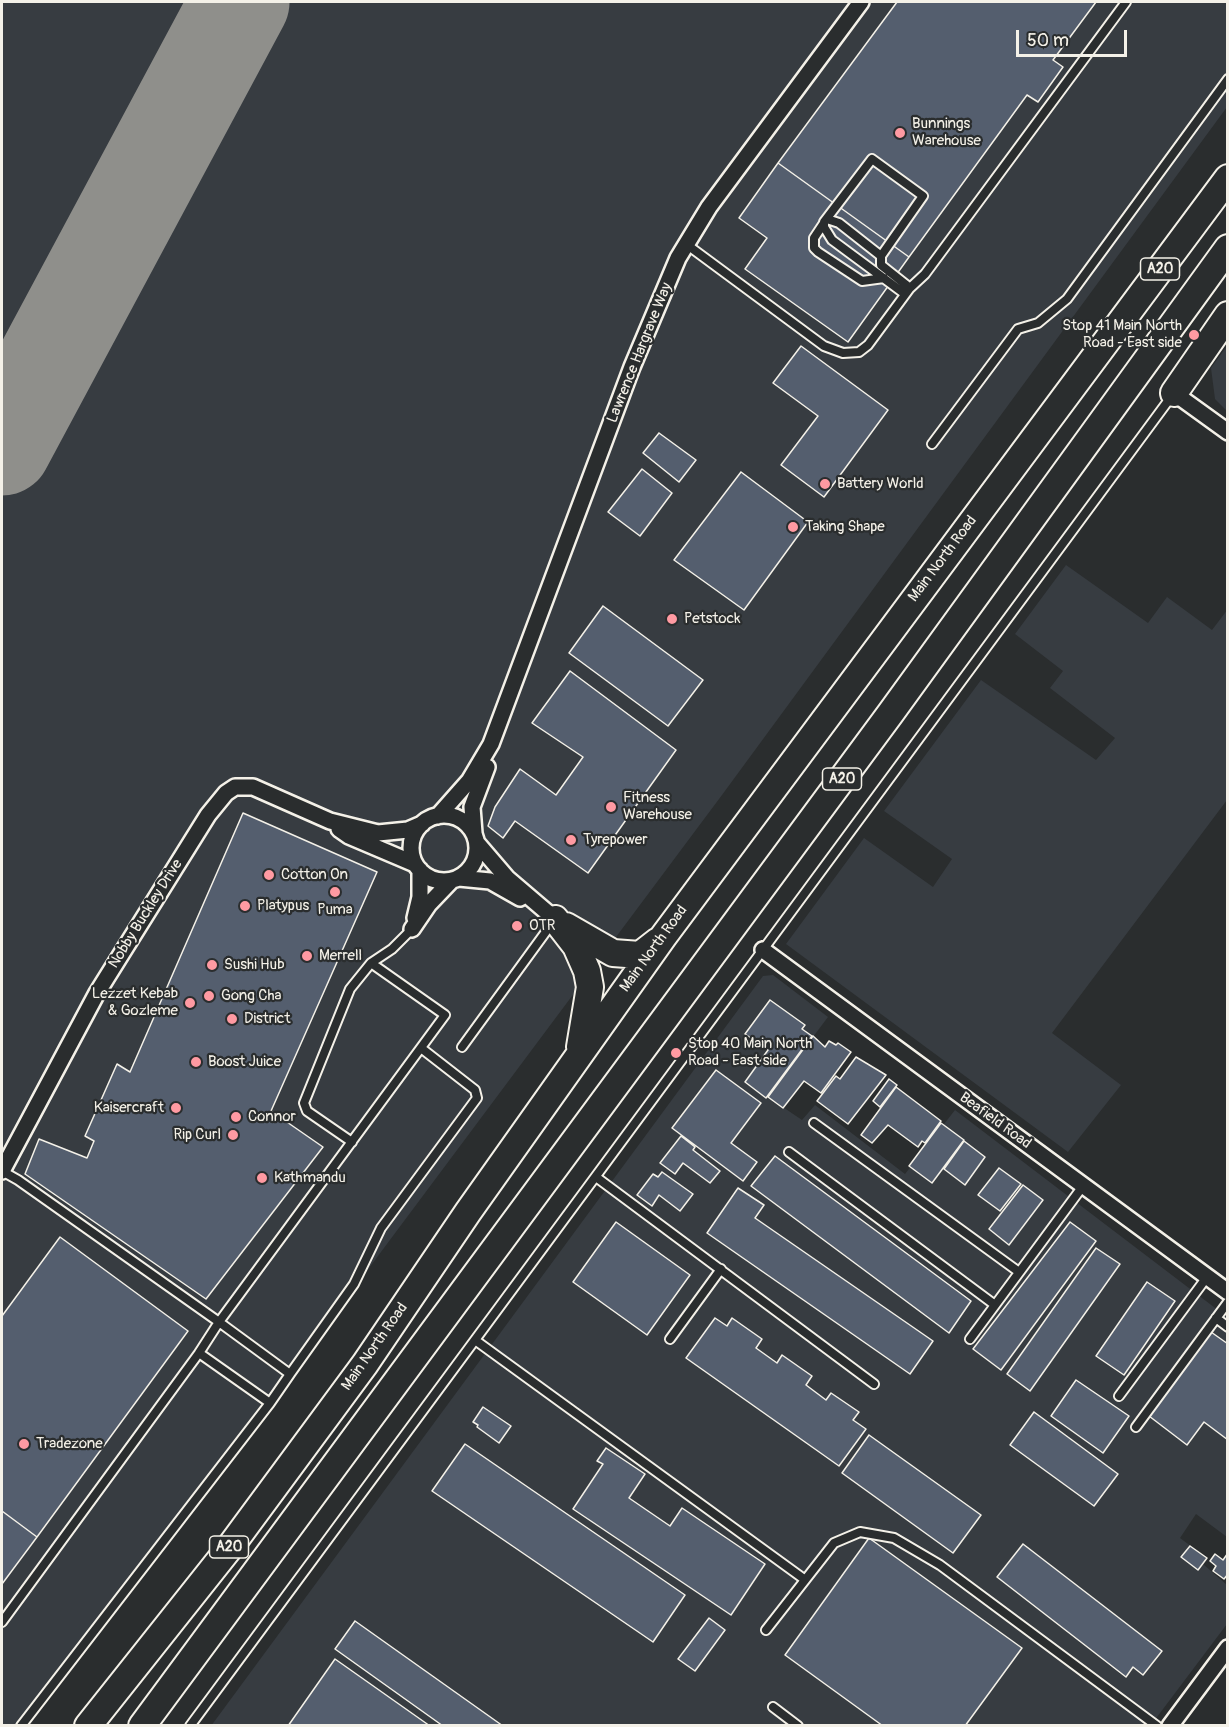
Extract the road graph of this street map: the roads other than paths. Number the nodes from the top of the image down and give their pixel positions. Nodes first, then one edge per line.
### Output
1 (861, 2) edge
2 (1126, 2) edge
3 (1227, 80) edge
4 (1227, 178) edge
5 (826, 220) junction
6 (686, 244) junction
7 (1227, 248) edge
8 (881, 256) junction
9 (884, 278) junction
10 (908, 291) junction
11 (1227, 315) edge
12 (1174, 393) junction
13 (1227, 432) edge
14 (932, 444) dead end
15 (491, 744) junction
16 (438, 816) junction
17 (330, 821) junction
18 (422, 824) junction
19 (476, 839) junction
20 (417, 867) junction
21 (455, 879) junction
22 (552, 917) junction
23 (412, 929) junction
24 (663, 937) junction
25 (763, 950) junction
26 (371, 963) junction
27 (462, 1047) dead end
28 (421, 1048) junction
29 (579, 1056) junction
30 (814, 1123) dead end
31 (352, 1142) junction
32 (789, 1152) dead end
33 (2, 1171) edge
34 (596, 1177) junction
35 (1083, 1185) junction
36 (721, 1269) junction
37 (1019, 1272) junction
38 (1207, 1277) junction
39 (1227, 1292) edge
40 (1227, 1302) edge
41 (995, 1305) junction
42 (1216, 1318) junction
43 (219, 1322) junction
44 (1227, 1327) edge
45 (669, 1339) dead end
46 (970, 1339) dead end
47 (475, 1340) junction
48 (199, 1353) junction
49 (290, 1374) junction
50 (874, 1384) dead end
51 (1119, 1396) dead end
52 (270, 1403) junction
53 (1136, 1427) dead end
54 (804, 1579) junction
55 (2, 1622) edge
56 (766, 1630) dead end
57 (1227, 1648) edge
58 (773, 1707) dead end
59 (21, 1725) edge
60 (88, 1725) edge
61 (142, 1725) edge
62 (190, 1725) edge
63 (798, 1725) edge
64 (1157, 1725) edge
65 (1170, 1725) edge

1 - 6 street, Lawrence Hargrave Way
2 - 10 lane
3 - 14 lane
4 - 24 highway, Main North Road / A20
5 - 8 lane
5 - 8 lane
5 - 9 lane
5 - 9 lane
6 - 10 lane
6 - 15 street, Lawrence Hargrave Way
7 - 61 highway, A20
8 - 10 lane
9 - 10 lane
11 - 12 highway
12 - 13 street
12 - 25 lane
15 - 16 street, Lawrence Hargrave Way
15 - 19 street, Lawrence Hargrave Way
16 - 18 street
16 - 19 street
17 - 18 street, Nobby Buckley Drive
17 - 20 street, Nobby Buckley Drive
17 - 33 street, Nobby Buckley Drive
18 - 20 street
19 - 21 street
19 - 22 street
20 - 21 street
20 - 23 street
21 - 22 street
21 - 23 street
22 - 24 highway
22 - 27 lane
22 - 29 highway
23 - 26 lane
24 - 29 highway, Main North Road / A20
25 - 34 lane
25 - 35 street, Beafield Road
26 - 28 lane
26 - 31 lane
28 - 31 lane
28 - 49 lane
29 - 60 highway, Main North Road / A20
30 - 37 lane
31 - 43 lane
32 - 41 lane
33 - 43 lane
34 - 36 lane
34 - 47 lane
35 - 37 lane
35 - 38 street, Beafield Road
36 - 45 lane
36 - 50 lane
37 - 41 lane
38 - 39 street, Beafield Road
38 - 51 lane
40 - 42 lane
41 - 46 lane
42 - 44 lane
42 - 53 lane
43 - 48 lane
43 - 49 lane
47 - 54 lane
47 - 62 lane
48 - 52 lane
48 - 55 lane
49 - 52 lane
52 - 59 lane
54 - 56 lane
54 - 64 lane
57 - 65 street
58 - 63 lane

